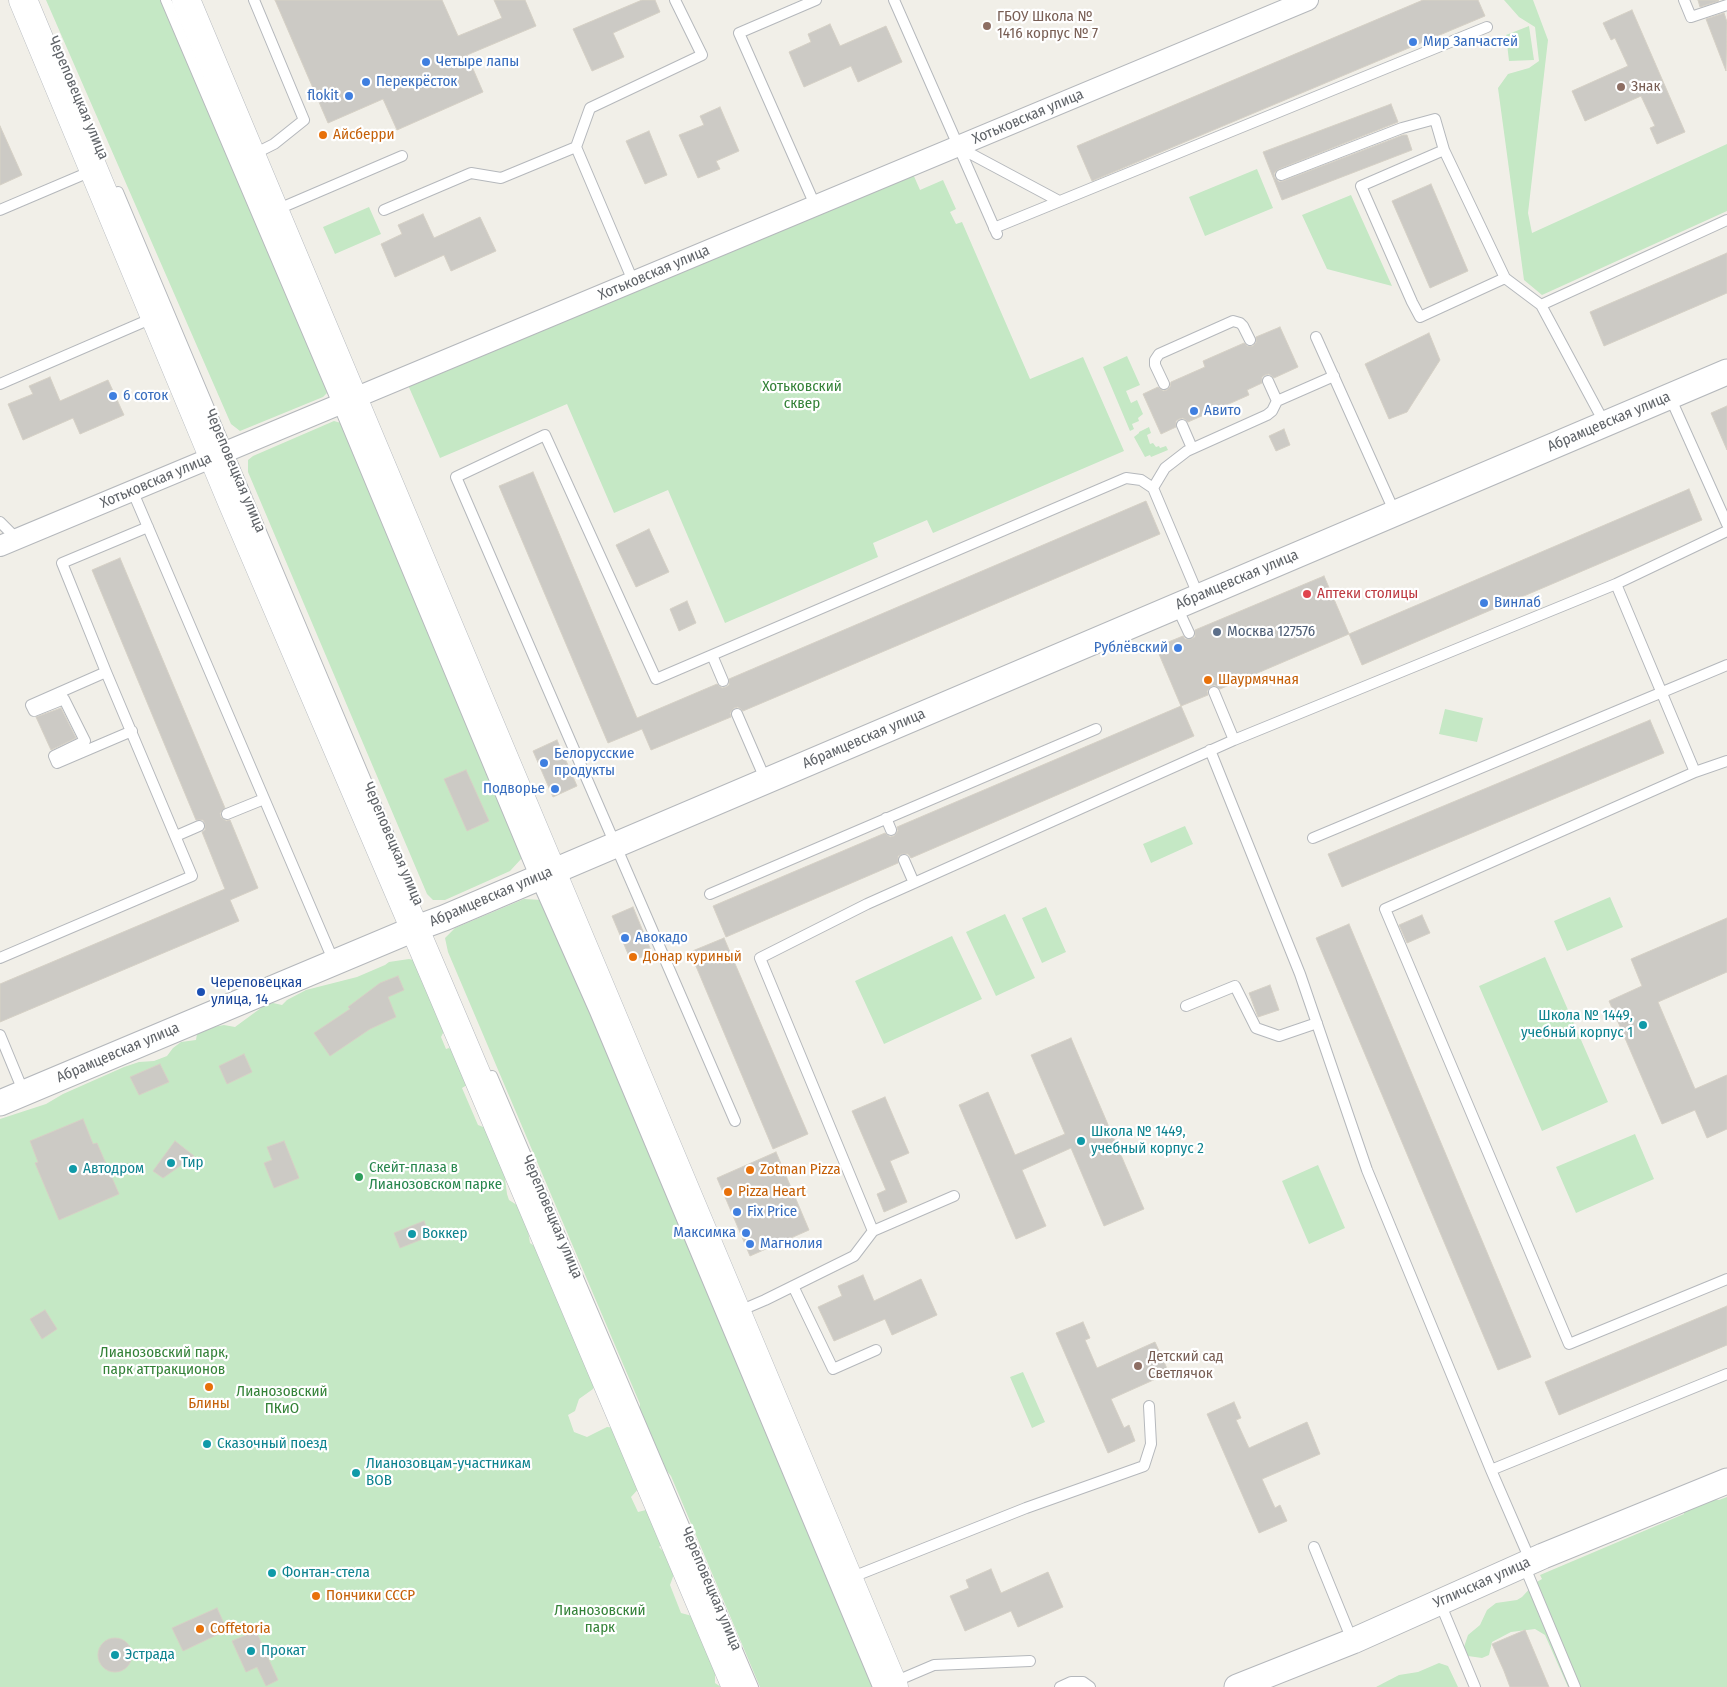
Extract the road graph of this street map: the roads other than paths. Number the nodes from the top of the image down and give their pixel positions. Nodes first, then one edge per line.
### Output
1 (23, 0) edge
2 (166, 0) edge
3 (186, 0) edge
4 (254, 0) edge
5 (675, 0) edge
6 (816, 0) edge
7 (894, 0) edge
8 (1308, 0) edge
9 (1684, 0) edge
10 (1727, 5) edge
11 (1279, 6) edge
12 (1487, 27) dead end
13 (576, 147) junction
14 (958, 147) junction
15 (1444, 150) junction
16 (251, 155) junction
17 (402, 156) dead end
18 (104, 175) junction
19 (1280, 175) dead end
20 (1059, 201) junction
21 (816, 205) junction
22 (0, 210) edge
23 (384, 210) dead end
24 (275, 211) junction
25 (1727, 220) edge
26 (1505, 278) junction
27 (633, 281) junction
28 (1541, 305) junction
29 (155, 317) junction
30 (1316, 337) dead end
31 (1250, 340) dead end
32 (1727, 372) edge
33 (1334, 376) junction
34 (1268, 381) dead end
35 (0, 384) edge
36 (1164, 384) dead end
37 (1670, 396) junction
38 (346, 401) junction
39 (1277, 401) junction
40 (1182, 424) dead end
41 (1604, 424) junction
42 (1192, 448) junction
43 (220, 454) junction
44 (1152, 488) junction
45 (132, 490) junction
46 (1395, 513) junction
47 (0, 522) edge
48 (1727, 524) edge
49 (148, 527) junction
50 (1727, 531) edge
51 (8, 543) edge
52 (1616, 584) junction
53 (1188, 601) junction
54 (1189, 633) dead end
55 (712, 655) junction
56 (1727, 666) edge
57 (106, 672) junction
58 (723, 682) dead end
59 (1214, 692) dead end
60 (1662, 694) junction
61 (737, 714) dead end
62 (1096, 729) dead end
63 (132, 731) junction
64 (1234, 740) junction
65 (1210, 750) junction
66 (1727, 761) edge
67 (1695, 772) junction
68 (766, 781) junction
69 (264, 799) junction
70 (227, 814) dead end
71 (886, 818) junction
72 (199, 826) dead end
73 (892, 830) dead end
74 (176, 836) junction
75 (1313, 838) dead end
76 (616, 844) junction
77 (398, 856) dead end
78 (904, 860) dead end
79 (544, 875) junction
80 (914, 883) junction
81 (710, 894) dead end
82 (424, 925) junction
83 (0, 958) edge
84 (334, 963) junction
85 (1186, 1006) dead end
86 (1317, 1024) junction
87 (0, 1035) edge
88 (488, 1068) dead end
89 (24, 1093) junction
90 (0, 1103) edge
91 (735, 1121) dead end
92 (954, 1196) dead end
93 (873, 1231) junction
94 (1727, 1279) edge
95 (793, 1286) junction
96 (736, 1312) junction
97 (876, 1350) dead end
98 (1727, 1374) edge
99 (1150, 1406) dead end
100 (1491, 1470) junction
101 (1727, 1482) edge
102 (1314, 1547) dead end
103 (1528, 1563) junction
104 (849, 1579) junction
105 (1439, 1602) junction
106 (1353, 1641) junction
107 (1030, 1661) dead end
108 (888, 1686) edge
109 (736, 1687) edge
110 (753, 1687) edge
111 (1060, 1687) edge
112 (1090, 1687) edge
113 (1237, 1687) edge
114 (1475, 1687) edge
115 (1575, 1687) edge

1 - 18 main road, Череповецкая улица
2 - 38 lane
3 - 16 main road
4 - 16 lane
5 - 13 lane
6 - 21 lane
7 - 14 lane
8 - 11 street, Хотьковская улица
9 - 10 lane
11 - 14 street, Хотьковская улица
12 - 20 lane
13 - 23 lane
13 - 27 lane
14 - 20 lane
14 - 20 lane
14 - 21 street, Хотьковская улица
15 - 19 lane
15 - 26 lane
15 - 26 lane
16 - 24 main road
17 - 24 lane
18 - 22 lane
18 - 29 main road, Череповецкая улица
18 - 43 lane, Череповецкая улица
21 - 27 street, Хотьковская улица
24 - 38 main road
25 - 28 lane
26 - 28 lane
27 - 38 street, Хотьковская улица
28 - 41 lane
29 - 35 lane
29 - 43 main road, Череповецкая улица
30 - 33 lane
31 - 36 lane
32 - 37 street, Абрамцевская улица
33 - 39 lane
33 - 46 lane
34 - 39 lane
37 - 41 street, Абрамцевская улица
37 - 48 lane
38 - 43 street, Хотьковская улица
38 - 79 main road
39 - 42 lane
40 - 42 lane
41 - 46 street, Абрамцевская улица
42 - 44 lane
43 - 45 street, Хотьковская улица
43 - 77 lane, Череповецкая улица
43 - 82 main road, Череповецкая улица
44 - 53 lane
44 - 55 lane
45 - 49 lane
45 - 51 street, Хотьковская улица
46 - 53 street, Абрамцевская улица
47 - 51 lane
49 - 57 lane
49 - 69 lane
50 - 52 lane
52 - 60 lane
52 - 64 lane
53 - 54 lane
53 - 68 street, Абрамцевская улица
55 - 58 lane
55 - 76 lane
56 - 60 lane
57 - 63 lane
57 - 63 lane
59 - 64 lane
60 - 67 lane
60 - 75 lane
61 - 68 lane
62 - 71 lane
63 - 74 lane
64 - 65 lane
65 - 80 lane
65 - 86 lane
66 - 67 lane
67 - 94 lane
68 - 76 street, Абрамцевская улица
69 - 70 lane
69 - 84 lane
71 - 73 lane
71 - 81 lane
72 - 74 lane
74 - 83 lane
76 - 79 street, Абрамцевская улица
76 - 91 lane
78 - 80 lane
79 - 82 street, Абрамцевская улица
79 - 96 main road
79 - 108 lane
80 - 93 lane
82 - 84 street, Абрамцевская улица
82 - 109 main road, Череповецкая улица
84 - 89 street, Абрамцевская улица
85 - 86 lane
86 - 100 lane
87 - 89 lane
88 - 110 lane, Череповецкая улица
89 - 90 street, Абрамцевская улица
92 - 93 lane
93 - 95 lane
95 - 96 lane
95 - 97 lane
96 - 104 main road
98 - 100 lane
99 - 104 lane
100 - 103 lane
101 - 103 street, Угличская улица
102 - 106 lane
103 - 105 street, Угличская улица
103 - 115 lane
104 - 108 main road
105 - 106 street, Угличская улица
105 - 114 lane
106 - 113 street, Угличская улица
107 - 108 lane
111 - 112 lane

